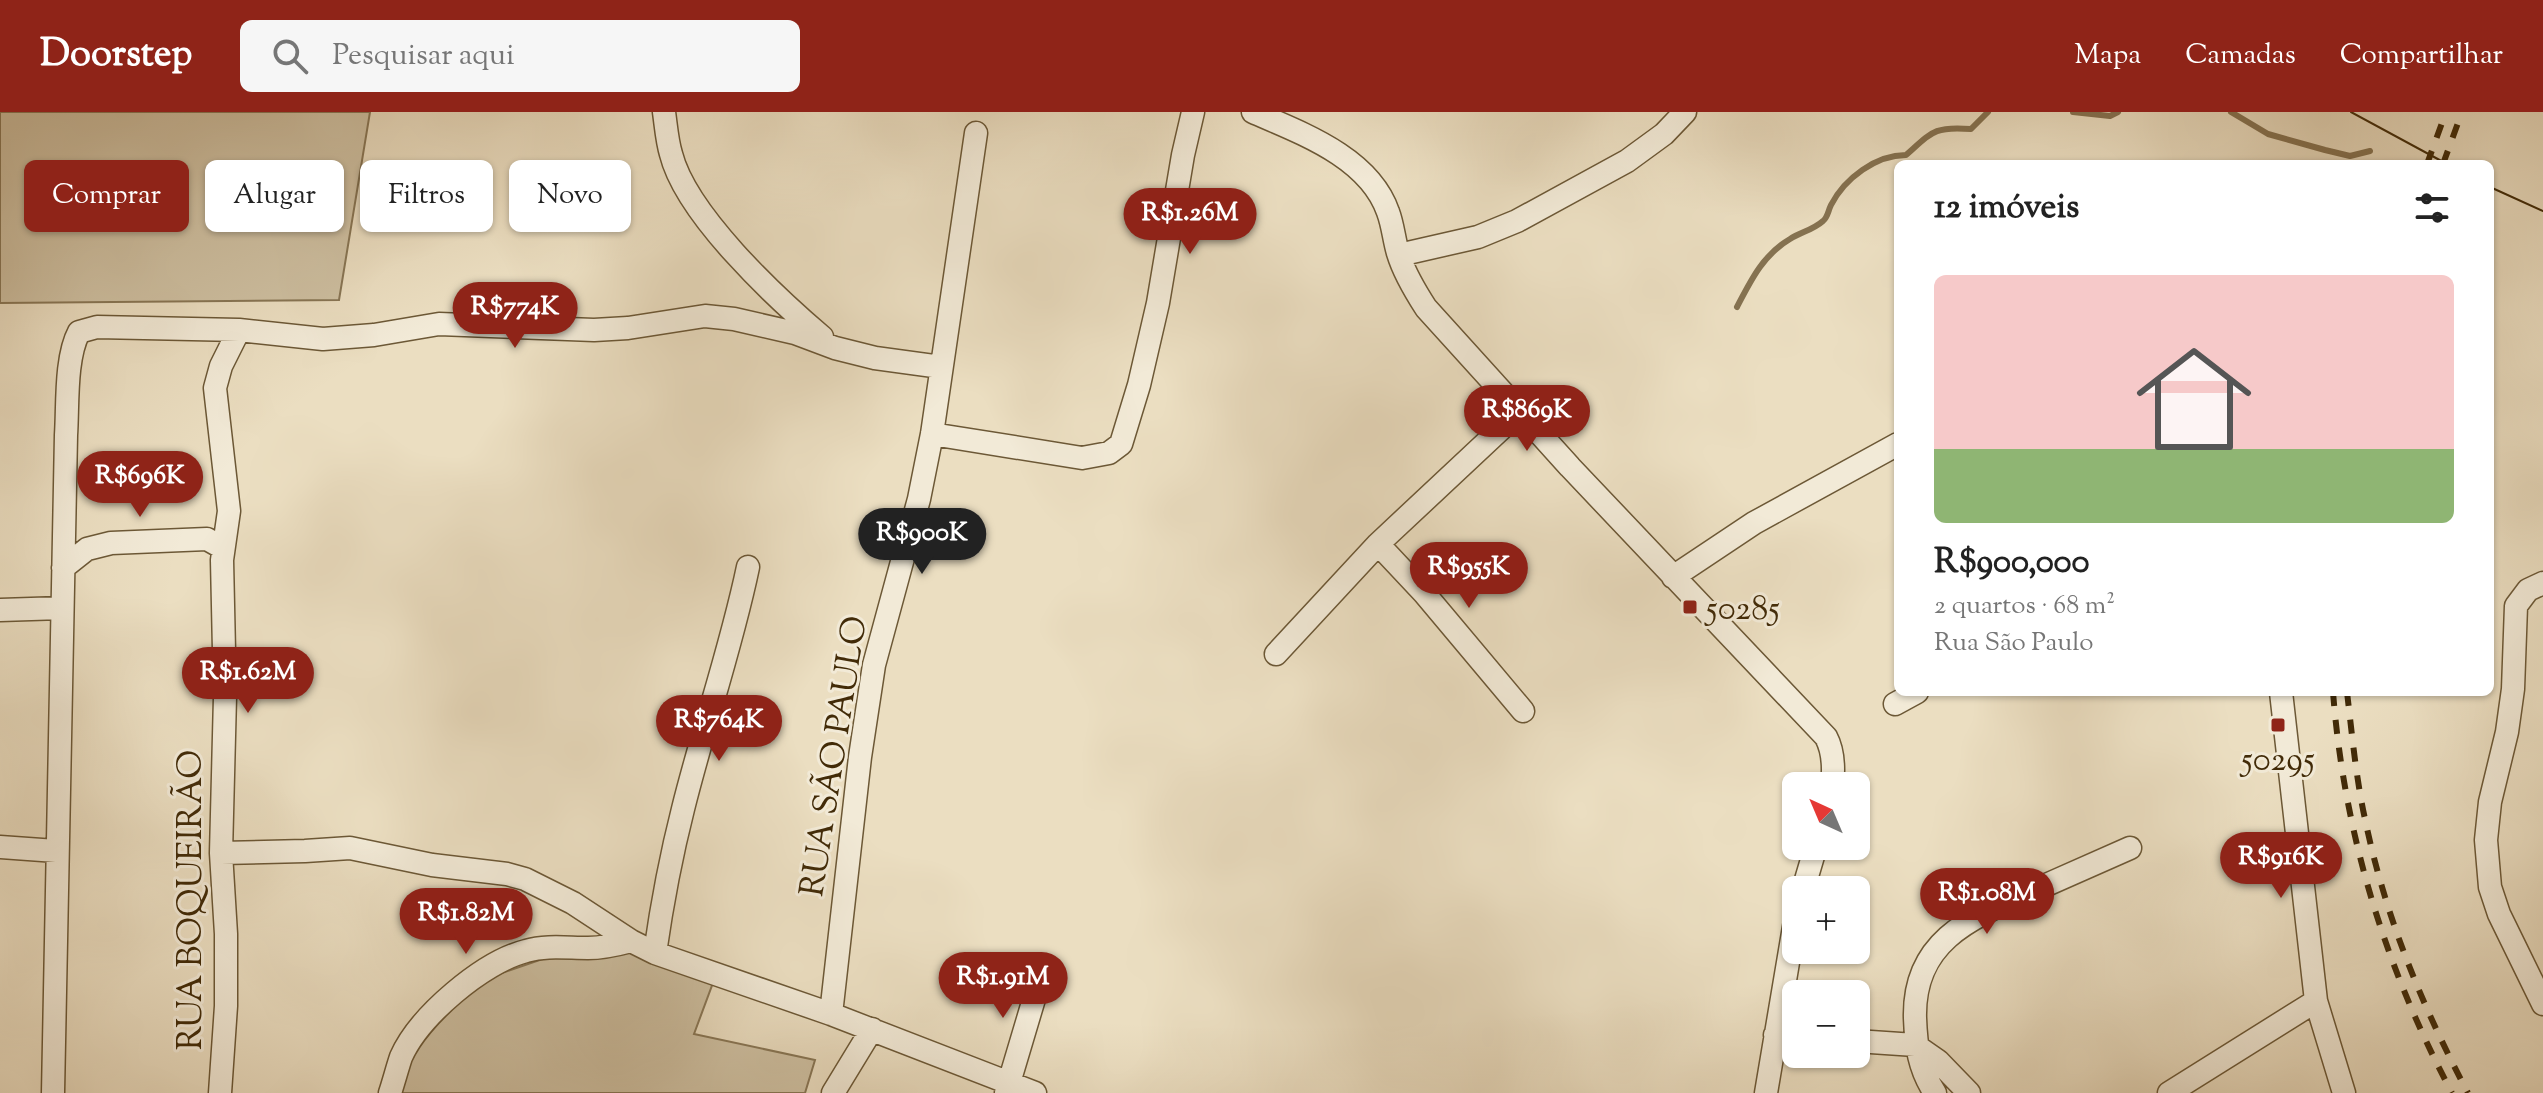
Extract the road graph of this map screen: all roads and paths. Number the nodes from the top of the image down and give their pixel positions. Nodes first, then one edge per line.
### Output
1 (664, 112) edge
2 (1193, 112) edge
3 (1685, 112) edge
4 (1261, 113) edge
5 (976, 133) dead end
6 (1399, 255) junction
7 (239, 330) junction
8 (835, 348) junction
9 (941, 367) junction
10 (1520, 411) junction
11 (932, 434) junction
12 (1894, 446) edge
13 (1378, 544) junction
14 (223, 548) junction
15 (748, 567) dead end
16 (63, 568) junction
17 (1673, 577) junction
18 (2536, 586) edge
19 (62, 608) junction
20 (0, 610) edge
21 (1276, 654) dead end
22 (1910, 696) edge
23 (2281, 696) edge
24 (1895, 704) dead end
25 (1523, 711) dead end
26 (1832, 772) edge
27 (0, 847) edge
28 (2130, 848) dead end
29 (56, 851) junction
30 (221, 853) junction
31 (631, 941) junction
32 (655, 953) junction
33 (1042, 972) dead end
34 (2316, 1001) junction
35 (2543, 1004) edge
36 (831, 1014) junction
37 (872, 1029) junction
38 (1870, 1042) edge
39 (1915, 1045) junction
40 (1782, 1047) edge
41 (1006, 1087) edge
42 (53, 1093) edge
43 (220, 1093) edge
44 (390, 1093) edge
45 (833, 1093) edge
46 (1035, 1093) edge
47 (1766, 1093) edge
48 (1935, 1093) edge
49 (1969, 1093) edge
50 (2169, 1093) edge
51 (2344, 1093) edge

1 - 8 street
2 - 11 street
3 - 6 street
4 - 6 street
5 - 9 street, RUA SÃO PAULO
6 - 10 street
7 - 8 street
7 - 14 street, RUA BOQUEIRÃO
7 - 16 street
8 - 9 street
9 - 11 street, RUA SÃO PAULO
10 - 13 street
10 - 17 street
11 - 36 street, RUA SÃO PAULO
12 - 17 street
13 - 21 street
13 - 25 street
14 - 16 street
14 - 30 street, RUA BOQUEIRÃO
15 - 32 street
16 - 19 street
17 - 26 street
18 - 35 street
19 - 20 street
19 - 29 street
22 - 24 street
23 - 34 street
27 - 29 street
28 - 39 street
29 - 42 street
30 - 31 street
30 - 43 street, RUA BOQUEIRÃO
31 - 32 street
31 - 44 street
32 - 36 street
33 - 41 street
34 - 50 street
34 - 51 street
36 - 37 street
37 - 41 street
37 - 45 street
38 - 39 street
39 - 48 street
39 - 49 street
40 - 47 street
41 - 46 street

